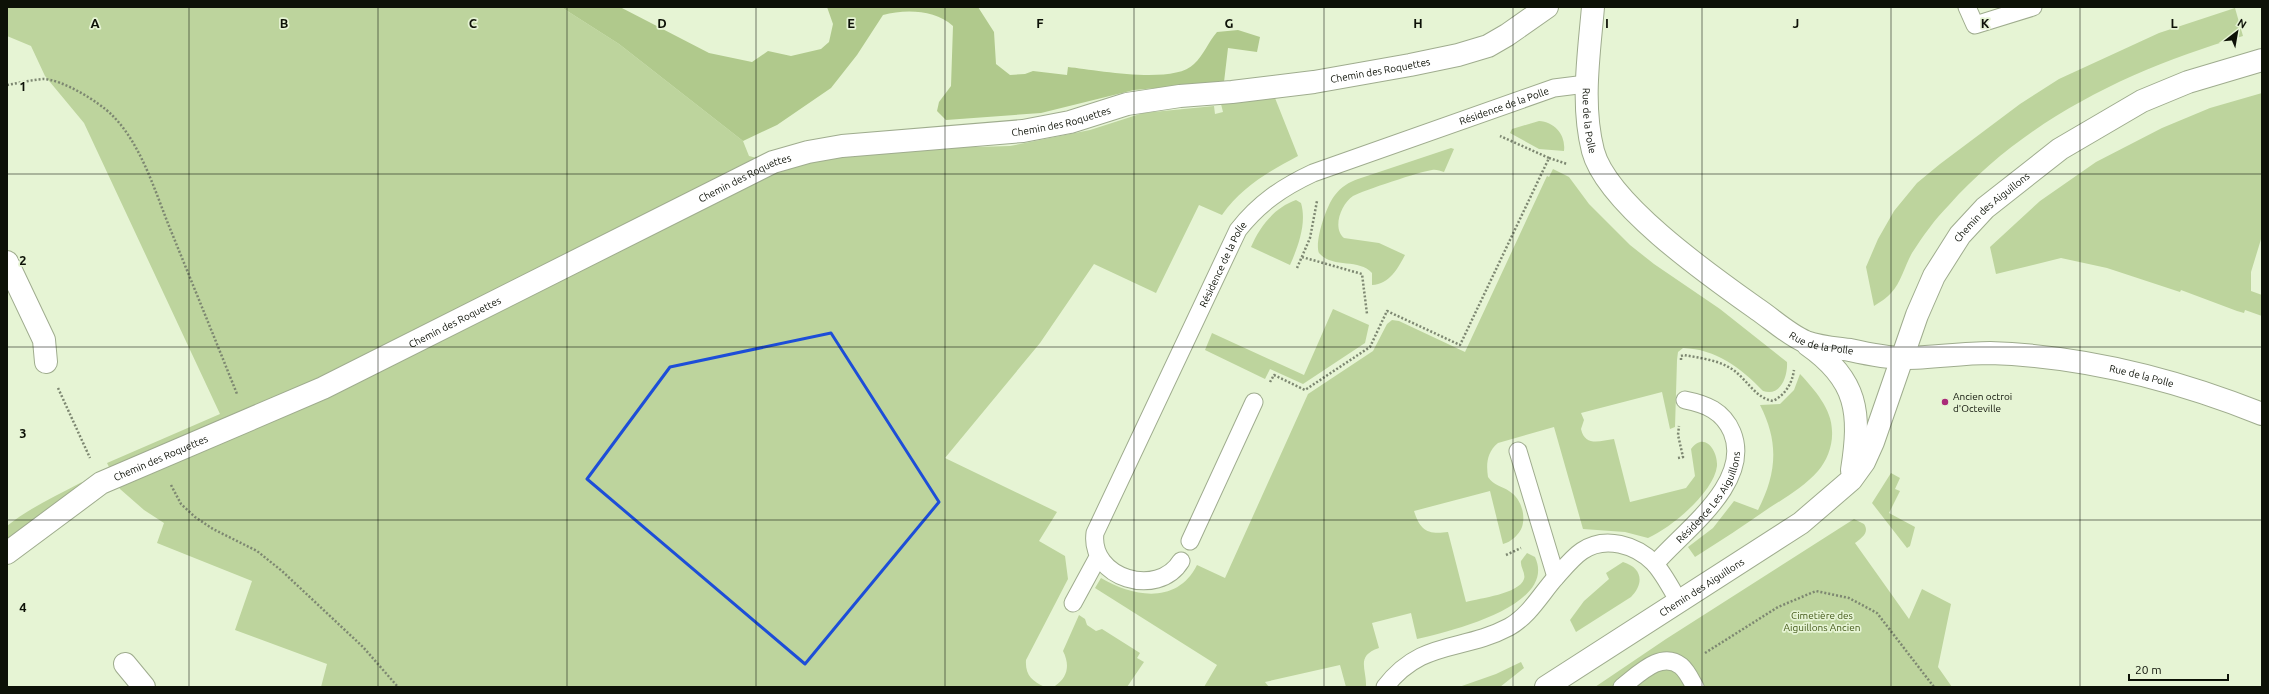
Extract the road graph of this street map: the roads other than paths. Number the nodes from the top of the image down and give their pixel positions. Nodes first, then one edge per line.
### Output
1 (1547, 7) edge
2 (1593, 7) edge
3 (1967, 7) edge
4 (2033, 7) edge
5 (2262, 60) edge
6 (1586, 84) junction
7 (7, 262) edge
8 (1804, 342) junction
9 (1903, 358) junction
10 (46, 362) road end
11 (1684, 400) road end
12 (1254, 402) road end
13 (2262, 414) edge
14 (1518, 451) dead end
15 (1851, 480) junction
16 (1190, 542) dead end
17 (7, 553) edge
18 (1098, 557) junction
19 (1181, 561) dead end
20 (1655, 564) junction
21 (1556, 577) junction
22 (1679, 602) junction
23 (1073, 603) dead end
24 (125, 664) dead end
25 (144, 687) edge
26 (1385, 687) edge
27 (1546, 687) edge
28 (1622, 687) edge
29 (1696, 687) edge

1 - 17 street, Chemin des Roquettes
2 - 6 street, Rue de la Polle
3 - 4 lane
5 - 9 street, Chemin des Aiguillons
6 - 8 street, Rue de la Polle
6 - 18 lane, Résidence de la Polle
7 - 10 street
8 - 9 street, Rue de la Polle
8 - 15 street
9 - 13 street, Rue de la Polle
9 - 15 street, Chemin des Aiguillons
11 - 20 lane, Résidence Les Aiguillons
12 - 16 lane
14 - 21 lane
15 - 22 street, Chemin des Aiguillons
18 - 19 lane
18 - 23 lane
20 - 21 lane
20 - 22 lane
21 - 26 lane
22 - 27 street, Chemin des Aiguillons
24 - 25 street
28 - 29 lane

